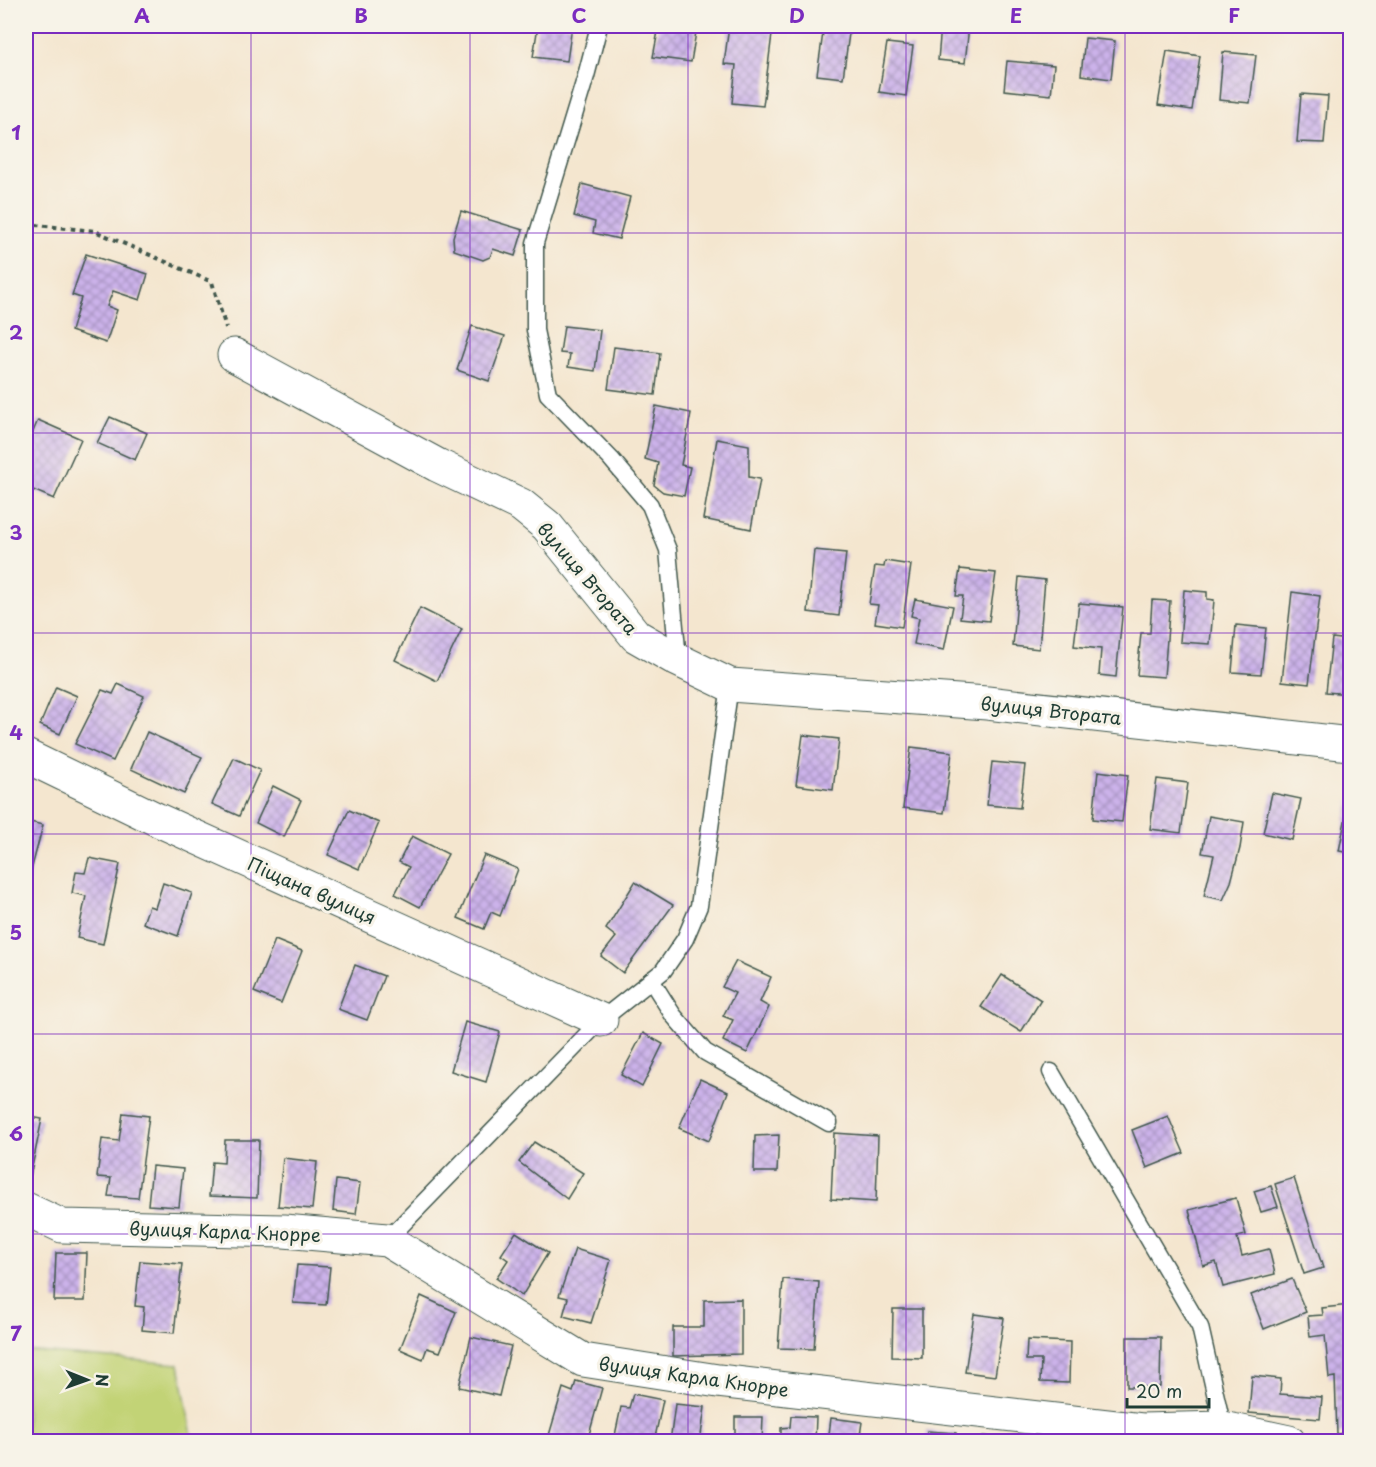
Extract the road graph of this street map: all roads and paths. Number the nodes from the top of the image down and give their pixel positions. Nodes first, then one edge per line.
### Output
1 (599, 26) edge
2 (26, 224) edge
3 (234, 355) joint
4 (678, 660) junction
5 (730, 686) junction
6 (1350, 744) edge
7 (26, 756) edge
8 (651, 980) junction
9 (601, 1020) junction
10 (1051, 1072) dead end
11 (830, 1123) dead end
12 (26, 1209) edge
13 (387, 1240) junction
14 (1223, 1428) junction
15 (1289, 1442) edge

1 - 4 lane
2 - 3 path
3 - 4 street, вулиця Втората
4 - 5 street, вулиця Втората
5 - 6 street, вулиця Втората
5 - 8 lane
7 - 9 street, Піщана вулиця
8 - 9 lane
8 - 11 lane
9 - 13 lane
10 - 14 lane
12 - 13 street, вулиця Карла Кнорре
13 - 14 street, вулиця Карла Кнорре
14 - 15 street, вулиця Карла Кнорре

